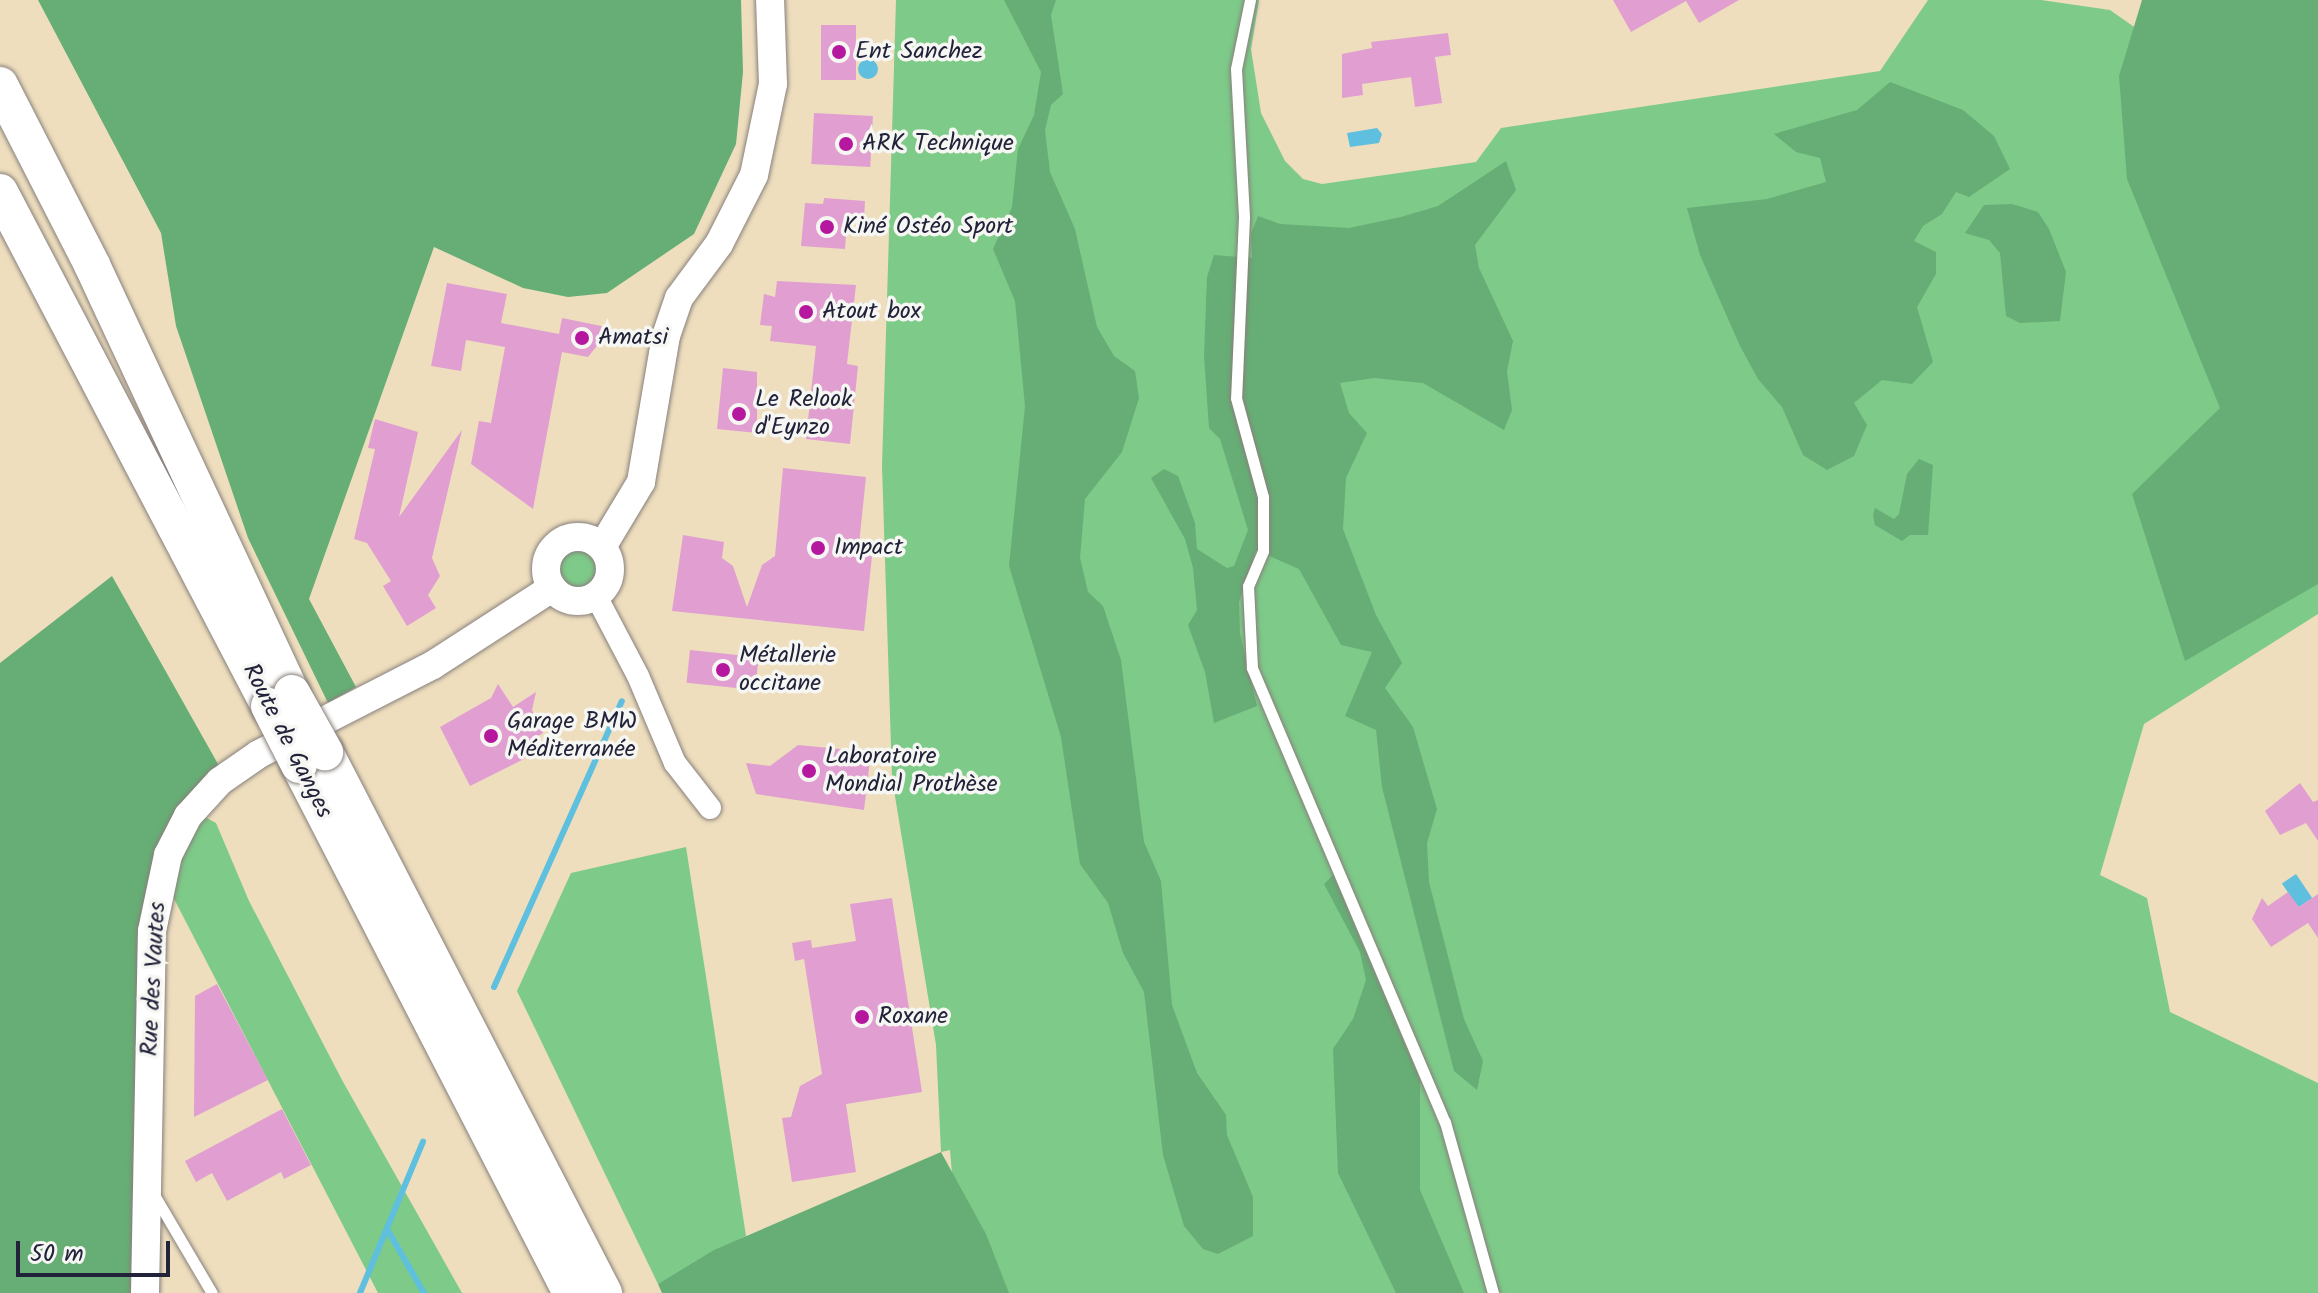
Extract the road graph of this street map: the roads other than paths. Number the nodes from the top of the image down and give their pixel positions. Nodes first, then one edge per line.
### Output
1 (770, 0) edge
2 (1250, 0) edge
3 (0, 85) edge
4 (0, 192) edge
5 (602, 547) junction
6 (552, 588) junction
7 (596, 596) junction
8 (281, 700) junction
9 (312, 758) junction
10 (710, 808) dead end
11 (149, 1186) junction
12 (145, 1293) edge
13 (212, 1293) edge
14 (571, 1293) edge
15 (604, 1293) edge
16 (1493, 1293) edge

1 - 5 street
2 - 16 lane
3 - 8 main road
4 - 8 main road, Route de Ganges
5 - 6 street
5 - 7 street
6 - 7 street
6 - 11 street, Rue des Vautes
7 - 10 street
8 - 9 main road, bridge
9 - 14 main road, Route de Ganges
9 - 15 main road, Route de Ganges
11 - 12 street, Rue des Vautes
11 - 13 lane

